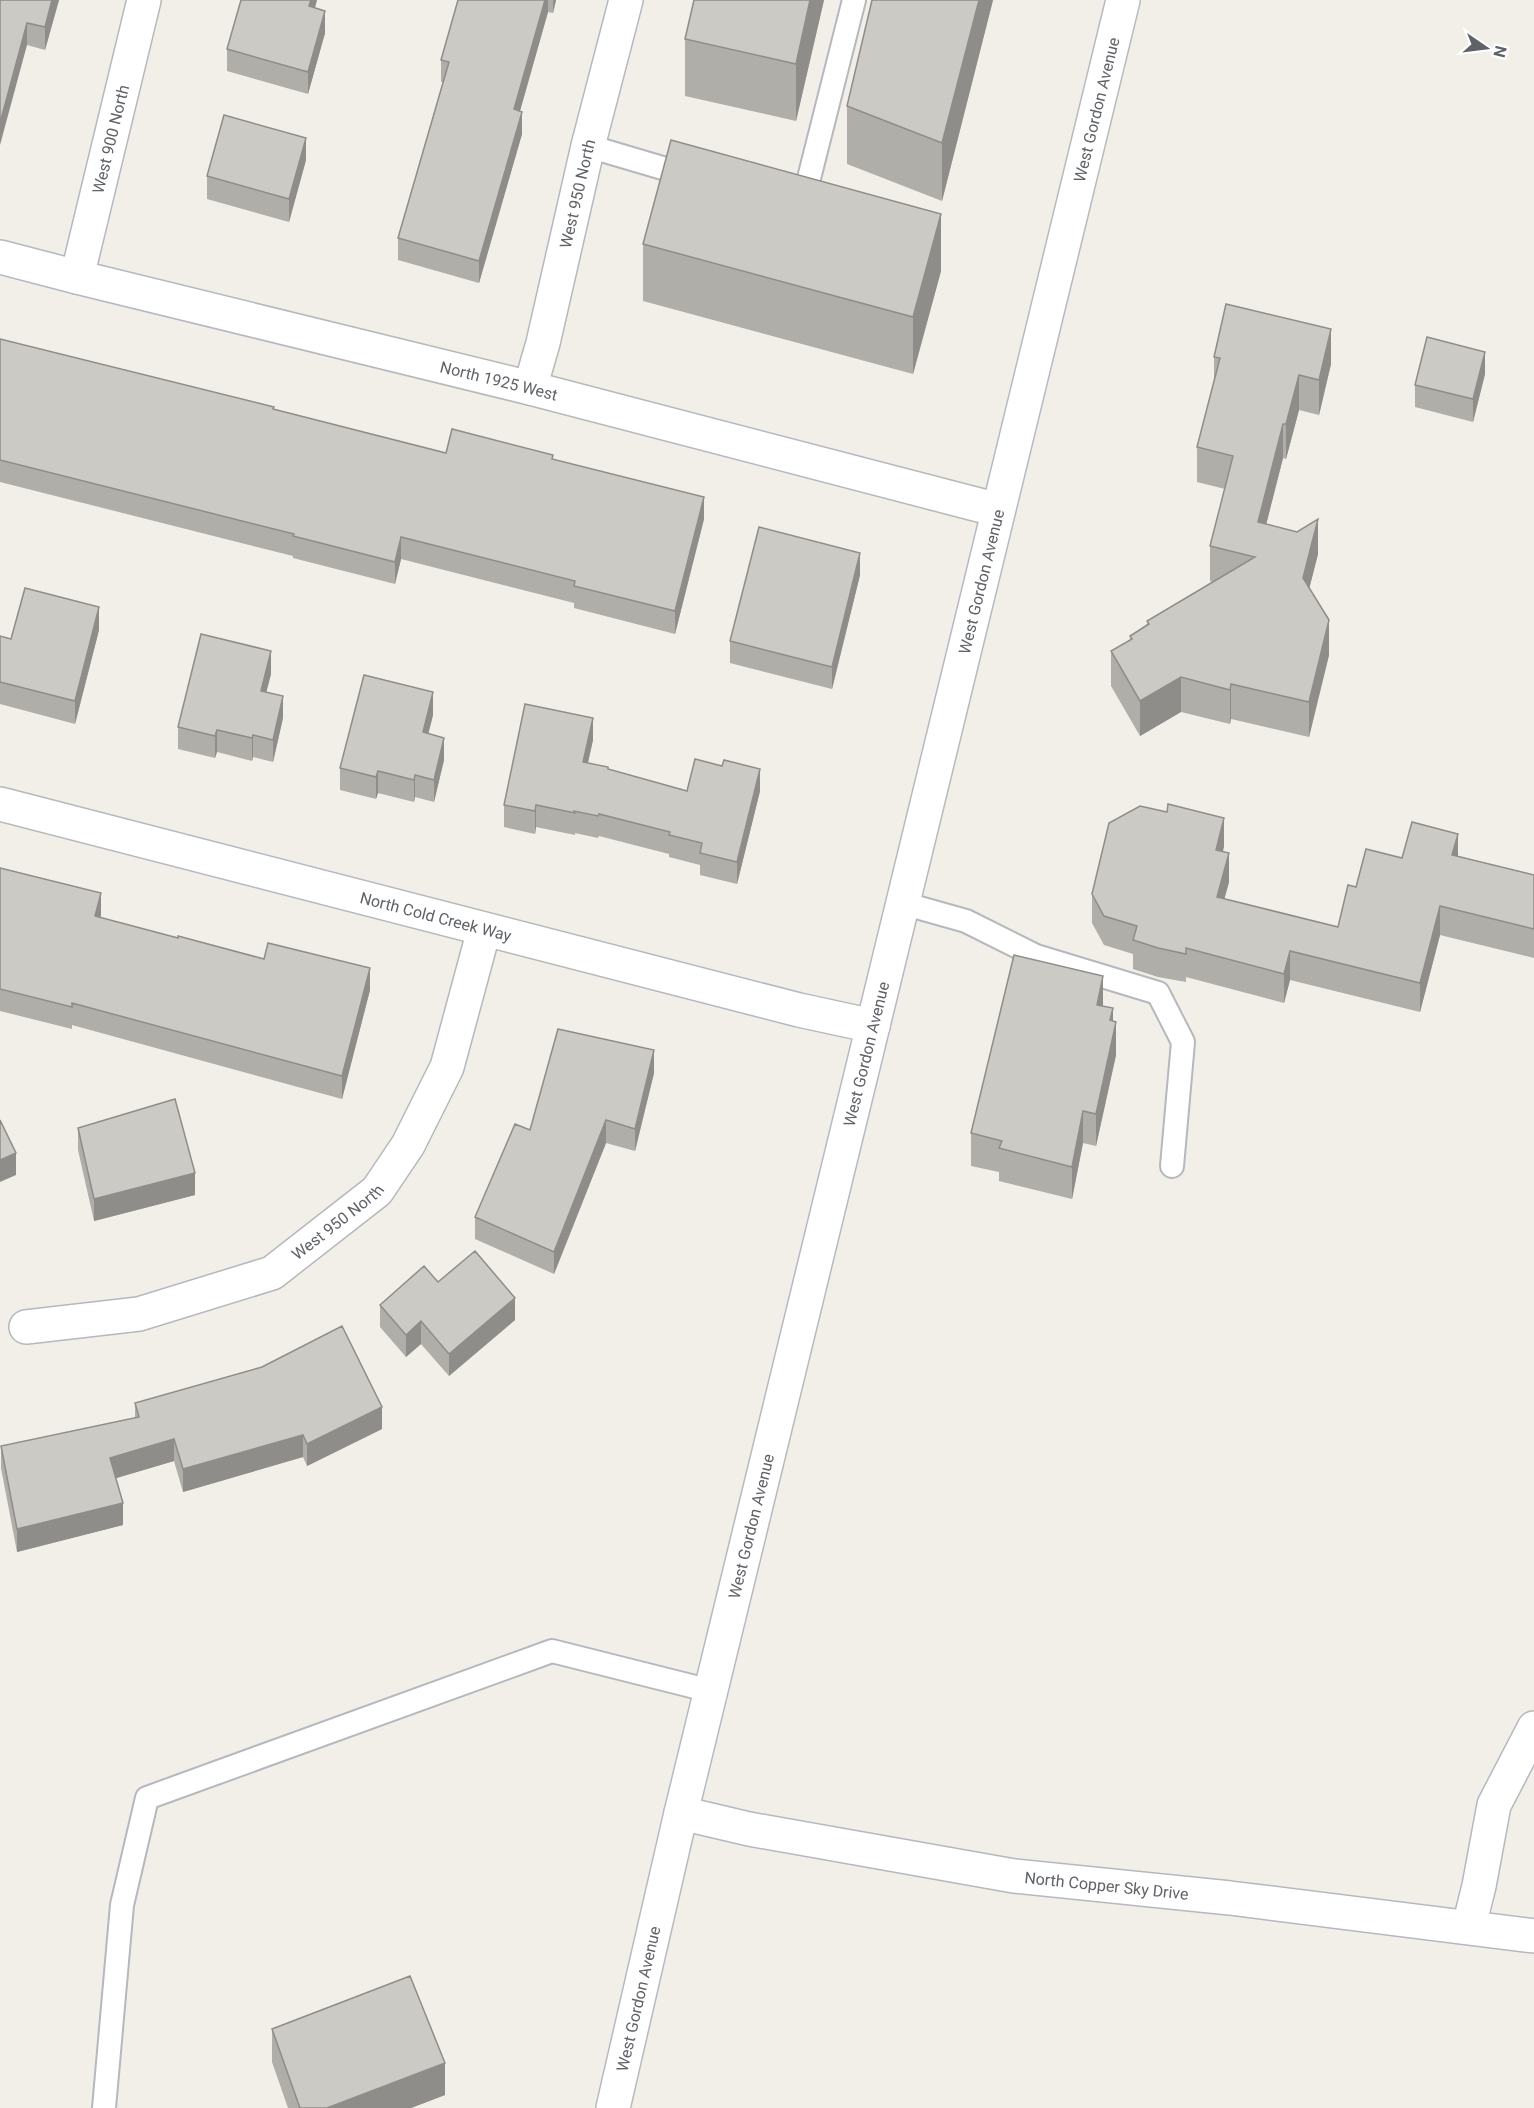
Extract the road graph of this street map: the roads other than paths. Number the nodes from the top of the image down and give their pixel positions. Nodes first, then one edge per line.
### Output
1 (144, 0) edge
2 (626, 0) edge
3 (854, 0) edge
4 (1123, 0) edge
5 (588, 146) junction
6 (710, 181) edge
7 (779, 201) edge
8 (0, 257) edge
9 (77, 278) junction
10 (530, 388) junction
11 (998, 510) junction
12 (0, 804) edge
13 (902, 903) junction
14 (484, 930) junction
15 (873, 1026) junction
16 (1172, 1166) dead end
17 (26, 1327) dead end
18 (711, 1691) junction
19 (1534, 1728) edge
20 (681, 1813) junction
21 (1469, 1926) junction
22 (1534, 1936) edge
23 (104, 2108) edge
24 (613, 2108) edge

1 - 9 street, West 900 North
2 - 5 street, West 950 North
3 - 7 lane
4 - 11 street, West Gordon Avenue
5 - 6 lane
5 - 10 street, West 950 North
8 - 9 street, North 1925 West
9 - 10 street, North 1925 West
10 - 11 street, North 1925 West
11 - 13 street, West Gordon Avenue
12 - 14 street, North Cold Creek Way
13 - 15 street, West Gordon Avenue
13 - 16 lane
14 - 15 street, North Cold Creek Way
14 - 17 street, West 950 North
15 - 18 street, West Gordon Avenue
18 - 20 street, West Gordon Avenue
18 - 23 lane
19 - 21 street
20 - 21 street, North Copper Sky Drive
20 - 24 street, West Gordon Avenue
21 - 22 street, North Copper Sky Drive

